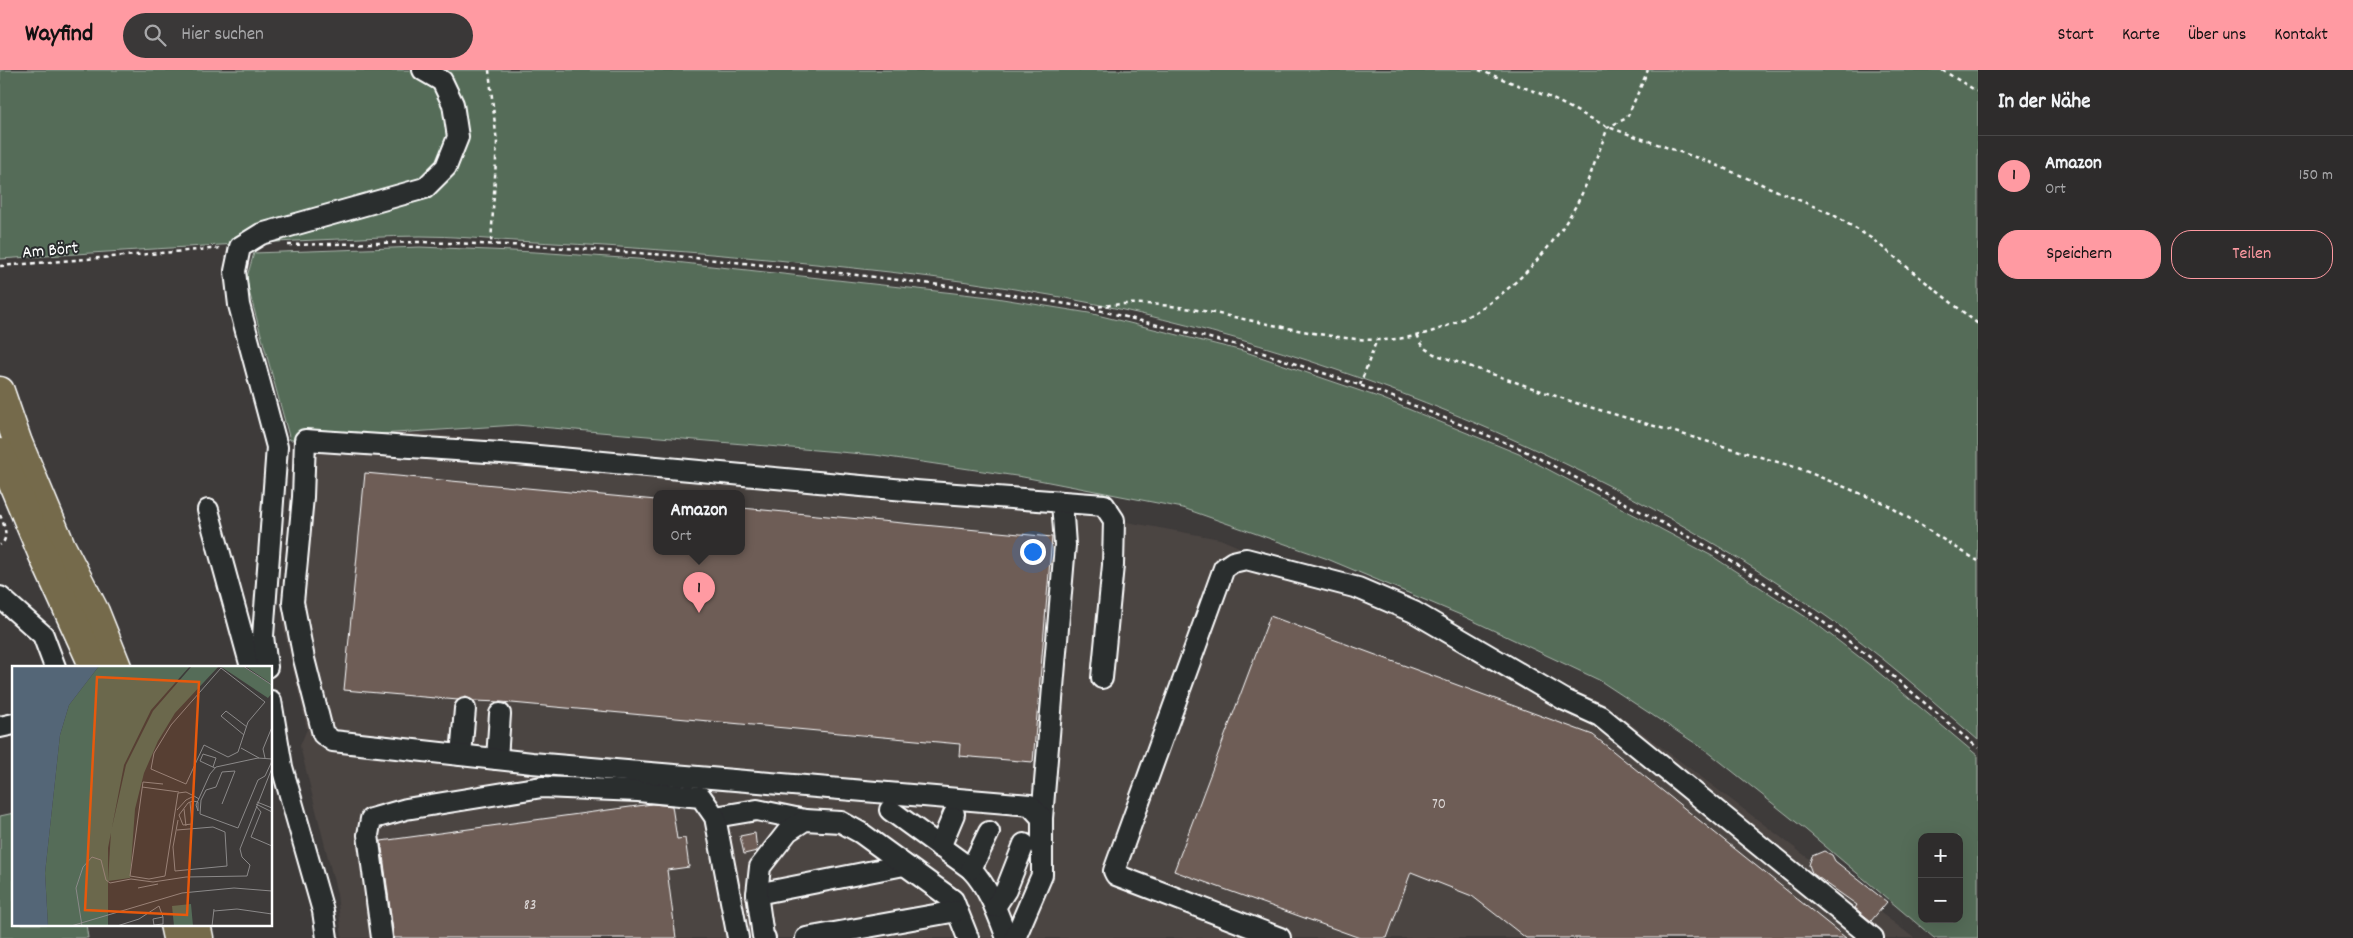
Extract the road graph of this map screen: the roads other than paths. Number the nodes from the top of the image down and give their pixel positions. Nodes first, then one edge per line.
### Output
1 (423, 70) edge
2 (0, 391) edge
3 (0, 453) edge
4 (1062, 502) junction
5 (208, 510) dead end
6 (0, 597) edge
7 (55, 666) edge
8 (94, 666) edge
9 (117, 666) edge
10 (251, 666) edge
11 (267, 666) edge
12 (1102, 678) dead end
13 (272, 707) edge
14 (465, 709) dead end
15 (500, 714) dead end
16 (272, 736) edge
17 (461, 755) junction
18 (497, 759) junction
19 (282, 767) junction
20 (890, 810) dead end
21 (954, 814) dead end
22 (715, 817) junction
23 (1042, 818) junction
24 (805, 820) junction
25 (989, 832) dead end
26 (1024, 844) dead end
27 (940, 847) junction
28 (904, 866) junction
29 (971, 869) junction
30 (757, 894) junction
31 (995, 907) junction
32 (958, 911) junction
33 (327, 938) edge
34 (382, 938) edge
35 (738, 938) edge
36 (765, 938) edge
37 (806, 938) edge
38 (968, 938) edge
39 (1007, 938) edge
40 (1015, 938) edge
41 (1280, 938) edge
42 (1873, 938) edge

1 - 11 lane
2 - 9 highway
3 - 8 highway
4 - 12 lane
4 - 17 lane
4 - 23 lane
5 - 10 lane
6 - 7 lane
13 - 19 lane
14 - 17 lane
15 - 18 lane
16 - 19 lane
17 - 18 lane
18 - 23 lane
19 - 33 lane
20 - 27 lane
21 - 27 lane
22 - 24 lane
22 - 34 lane
22 - 35 lane
23 - 40 lane
24 - 28 lane
24 - 30 lane
25 - 29 lane
26 - 31 lane
27 - 29 lane
28 - 30 lane
28 - 32 lane
29 - 31 lane
30 - 36 lane
31 - 39 lane
32 - 37 lane
32 - 38 lane
41 - 42 lane

